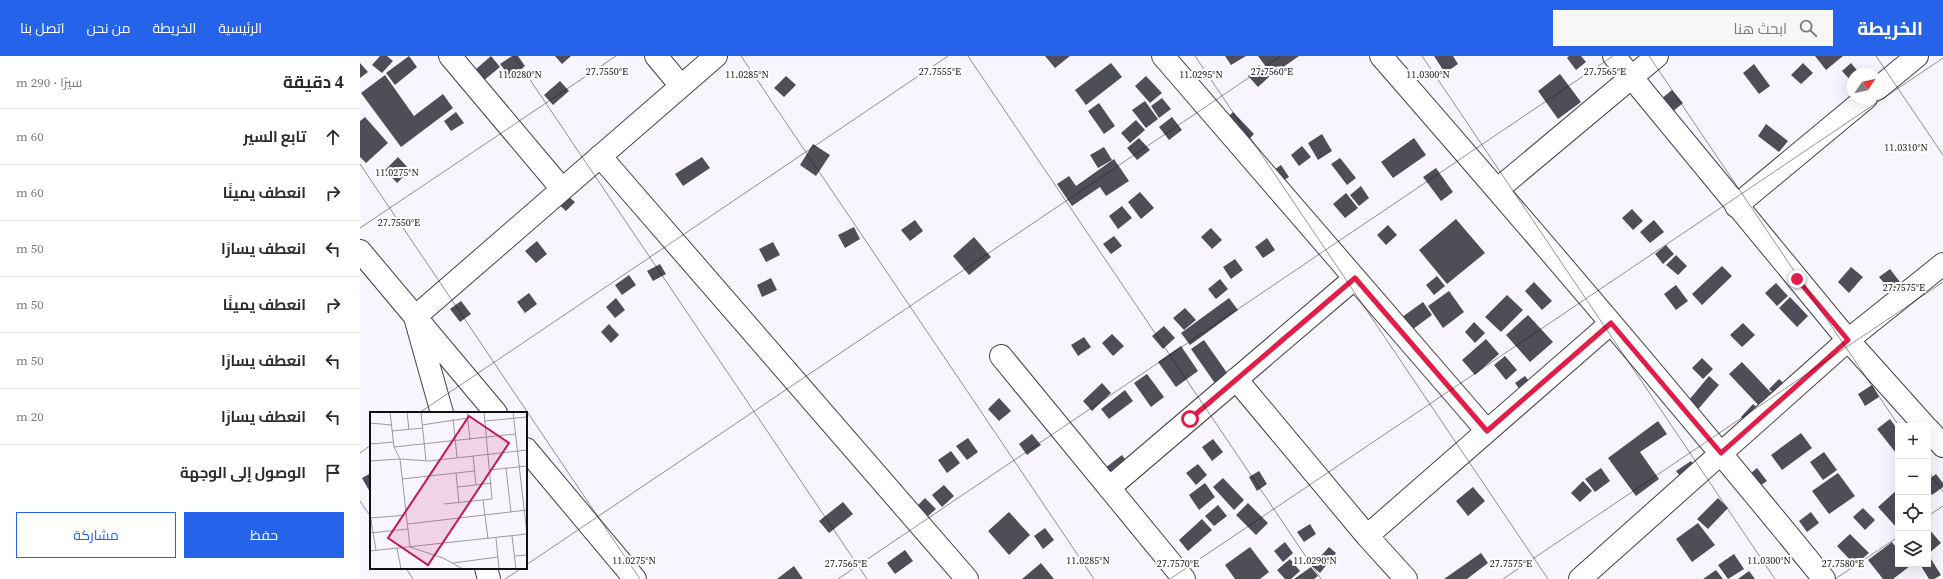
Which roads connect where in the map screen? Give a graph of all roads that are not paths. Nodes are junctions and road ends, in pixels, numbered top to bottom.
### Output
1 (450, 56) edge
2 (656, 56) edge
3 (716, 56) edge
4 (1163, 56) edge
5 (1381, 56) edge
6 (1614, 56) edge
7 (1657, 56) edge
8 (1917, 56) edge
9 (1632, 77) junction
10 (1883, 84) edge
11 (681, 86) junction
12 (1859, 104) edge
13 (600, 156) junction
14 (562, 189) junction
15 (1498, 190) junction
16 (1736, 206) junction
17 (360, 251) edge
18 (1943, 264) edge
19 (1355, 278) junction
20 (415, 317) junction
21 (1611, 323) junction
22 (1848, 340) junction
23 (1001, 356) dead end
24 (1236, 379) junction
25 (442, 412) edge
26 (495, 412) edge
27 (1922, 423) edge
28 (1487, 431) junction
29 (1931, 432) edge
30 (1943, 446) edge
31 (527, 450) edge
32 (1721, 453) junction
33 (1109, 488) junction
34 (1367, 536) junction
35 (486, 569) edge
36 (1593, 575) edge
37 (489, 579) edge
38 (635, 579) edge
39 (967, 579) edge
40 (1184, 579) edge
41 (1406, 579) edge
42 (1824, 579) edge

1 - 14 street
2 - 11 street
3 - 11 street
4 - 19 street
5 - 15 street
6 - 9 street
7 - 9 street
8 - 10 street
9 - 15 street
9 - 16 street
11 - 13 street
12 - 16 street
13 - 14 street
13 - 39 street
14 - 20 street
15 - 21 street
16 - 22 street
17 - 20 street
18 - 22 street
19 - 24 street
19 - 28 street
20 - 25 street
20 - 26 street
21 - 28 street
21 - 32 street
22 - 27 street
22 - 32 street
23 - 33 street
24 - 33 street
24 - 34 street
28 - 34 street
29 - 30 street
31 - 38 street
32 - 36 street
32 - 42 street
33 - 40 street
34 - 41 street
35 - 37 street

